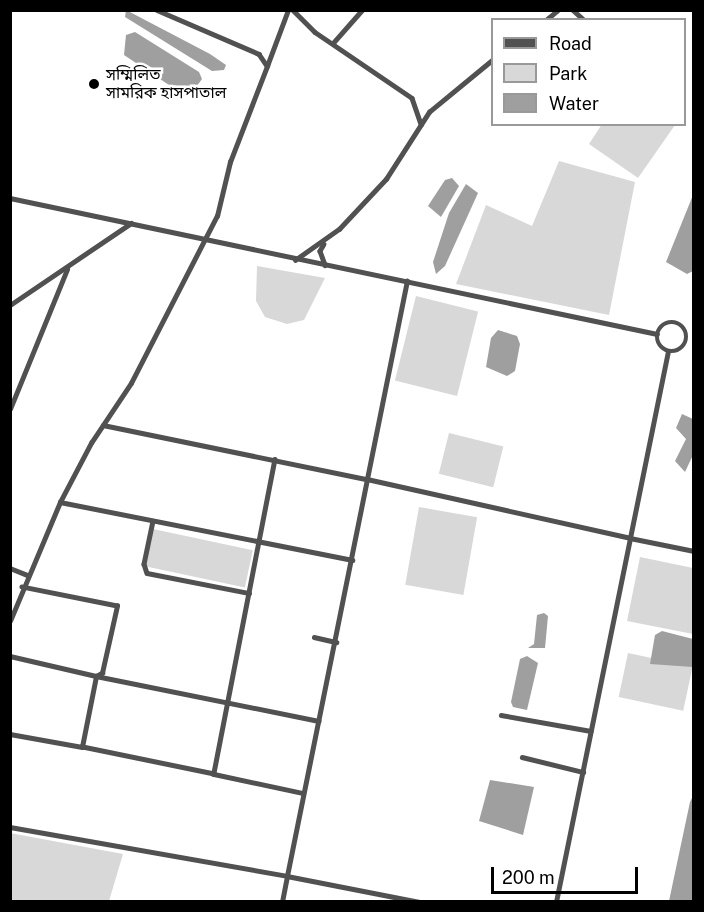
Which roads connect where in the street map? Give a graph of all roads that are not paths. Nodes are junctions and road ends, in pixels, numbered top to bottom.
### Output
1 (157, 10) edge
2 (288, 10) edge
3 (293, 10) edge
4 (362, 10) edge
5 (333, 43) junction
6 (491, 61) edge
7 (267, 66) junction
8 (421, 124) junction
9 (10, 193) edge
10 (13, 199) edge
11 (130, 223) junction
12 (205, 238) junction
13 (326, 241) junction
14 (295, 260) junction
15 (325, 265) junction
16 (67, 269) junction
17 (407, 281) junction
18 (10, 305) edge
19 (657, 334) junction
20 (668, 352) junction
21 (10, 409) edge
22 (103, 425) junction
23 (275, 459) junction
24 (368, 479) junction
25 (60, 502) junction
26 (153, 521) junction
27 (630, 538) junction
28 (259, 543) junction
29 (693, 551) edge
30 (352, 560) junction
31 (10, 568) edge
32 (27, 575) junction
33 (22, 587) junction
34 (249, 592) junction
35 (10, 621) edge
36 (314, 637) dead end
37 (336, 642) junction
38 (10, 656) edge
39 (96, 676) junction
40 (228, 702) junction
41 (501, 715) dead end
42 (319, 721) junction
43 (591, 730) junction
44 (10, 734) edge
45 (82, 747) junction
46 (522, 757) dead end
47 (583, 772) junction
48 (214, 774) junction
49 (303, 793) junction
50 (10, 827) edge
51 (287, 876) junction
52 (282, 902) edge
53 (420, 902) edge
54 (556, 902) edge

1 - 7 street
2 - 7 street
3 - 5 street
4 - 5 street
5 - 8 street
6 - 8 street
7 - 12 street
8 - 13 street
9 - 10 street
10 - 11 street
11 - 12 street
11 - 16 street
12 - 14 street
12 - 22 street
13 - 14 street
13 - 15 street
14 - 15 street
15 - 17 street
16 - 18 street
16 - 21 street
17 - 19 street
17 - 24 street
19 - 20 street
19 - 20 street
20 - 27 street
22 - 23 street
22 - 25 street
23 - 24 street
23 - 28 street
24 - 27 street
24 - 30 street
25 - 26 street
25 - 32 street
26 - 28 street
26 - 34 street
27 - 29 street
27 - 43 street
28 - 30 street
28 - 34 street
30 - 37 street
31 - 32 street
32 - 33 street
33 - 35 street
33 - 39 street
34 - 40 street
36 - 37 street
37 - 42 street
38 - 39 street
39 - 40 street
39 - 45 street
40 - 42 street
40 - 48 street
41 - 43 street
42 - 49 street
43 - 47 street
44 - 45 street
45 - 48 street
46 - 47 street
47 - 54 street
48 - 49 street
49 - 51 street
50 - 51 street
51 - 52 street
51 - 53 street

